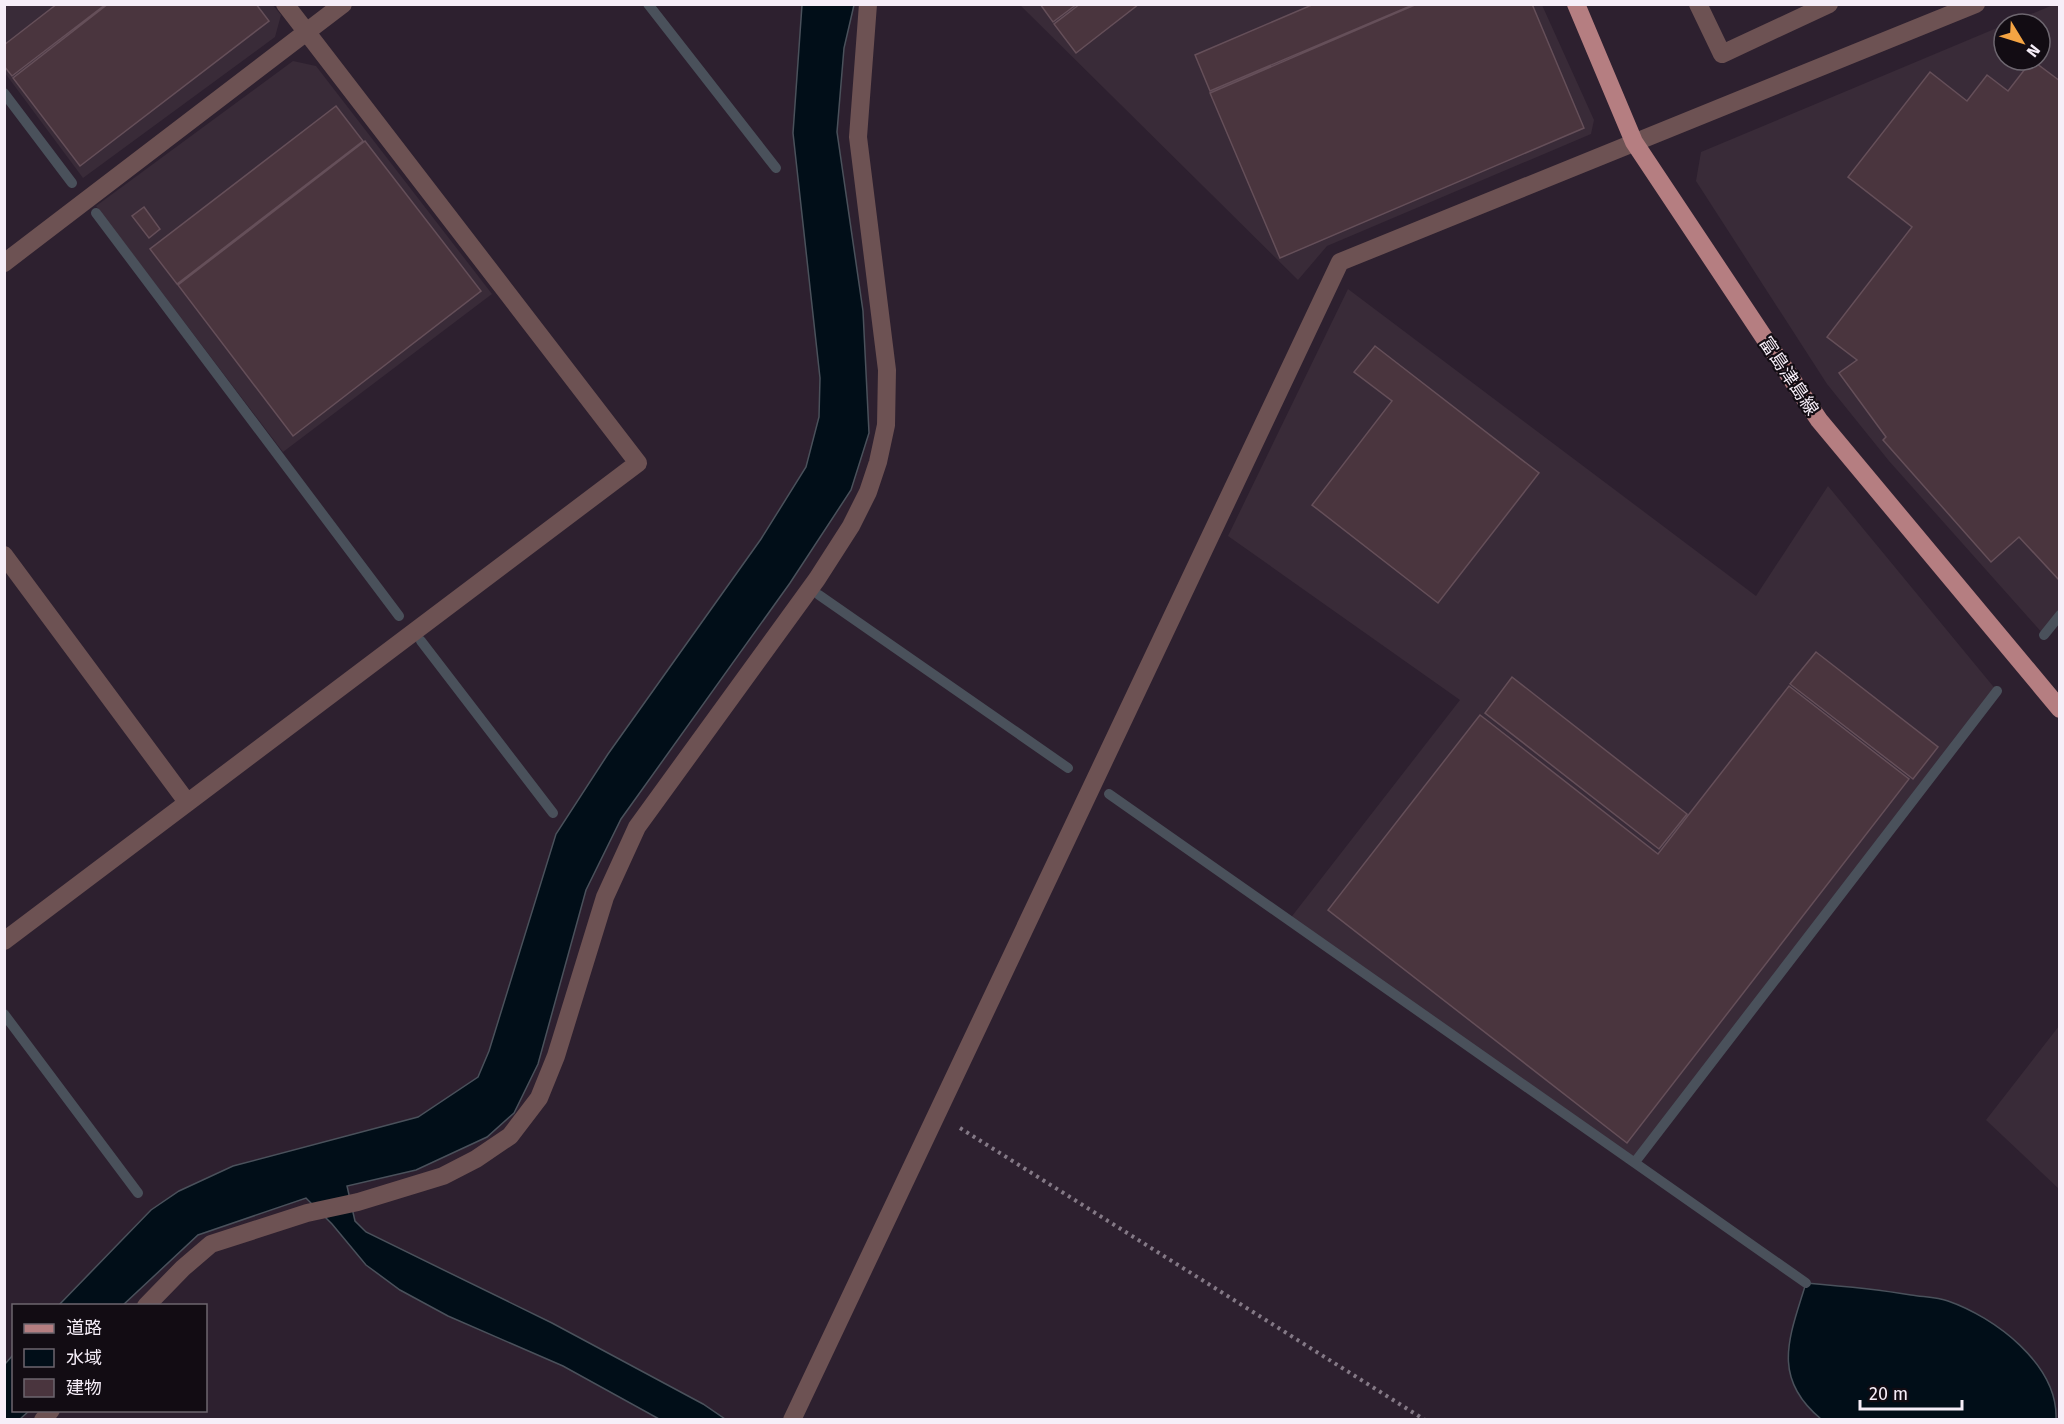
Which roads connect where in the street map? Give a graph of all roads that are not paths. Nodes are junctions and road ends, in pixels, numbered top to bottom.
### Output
1 (285, 4) edge
2 (343, 4) edge
3 (868, 4) edge
4 (1576, 4) edge
5 (1698, 4) edge
6 (1829, 4) edge
7 (1976, 4) edge
8 (306, 33) junction
9 (1634, 142) junction
10 (4, 262) edge
11 (4, 555) edge
12 (2060, 709) edge
13 (187, 802) junction
14 (4, 941) edge
15 (147, 1304) edge
16 (792, 1419) edge

1 - 8 street
2 - 8 street
3 - 15 street
4 - 9 main road, 富島津島線
5 - 6 street
7 - 9 street
8 - 10 street
8 - 13 street
9 - 12 main road, 富島津島線
9 - 16 street
11 - 13 street
13 - 14 street

